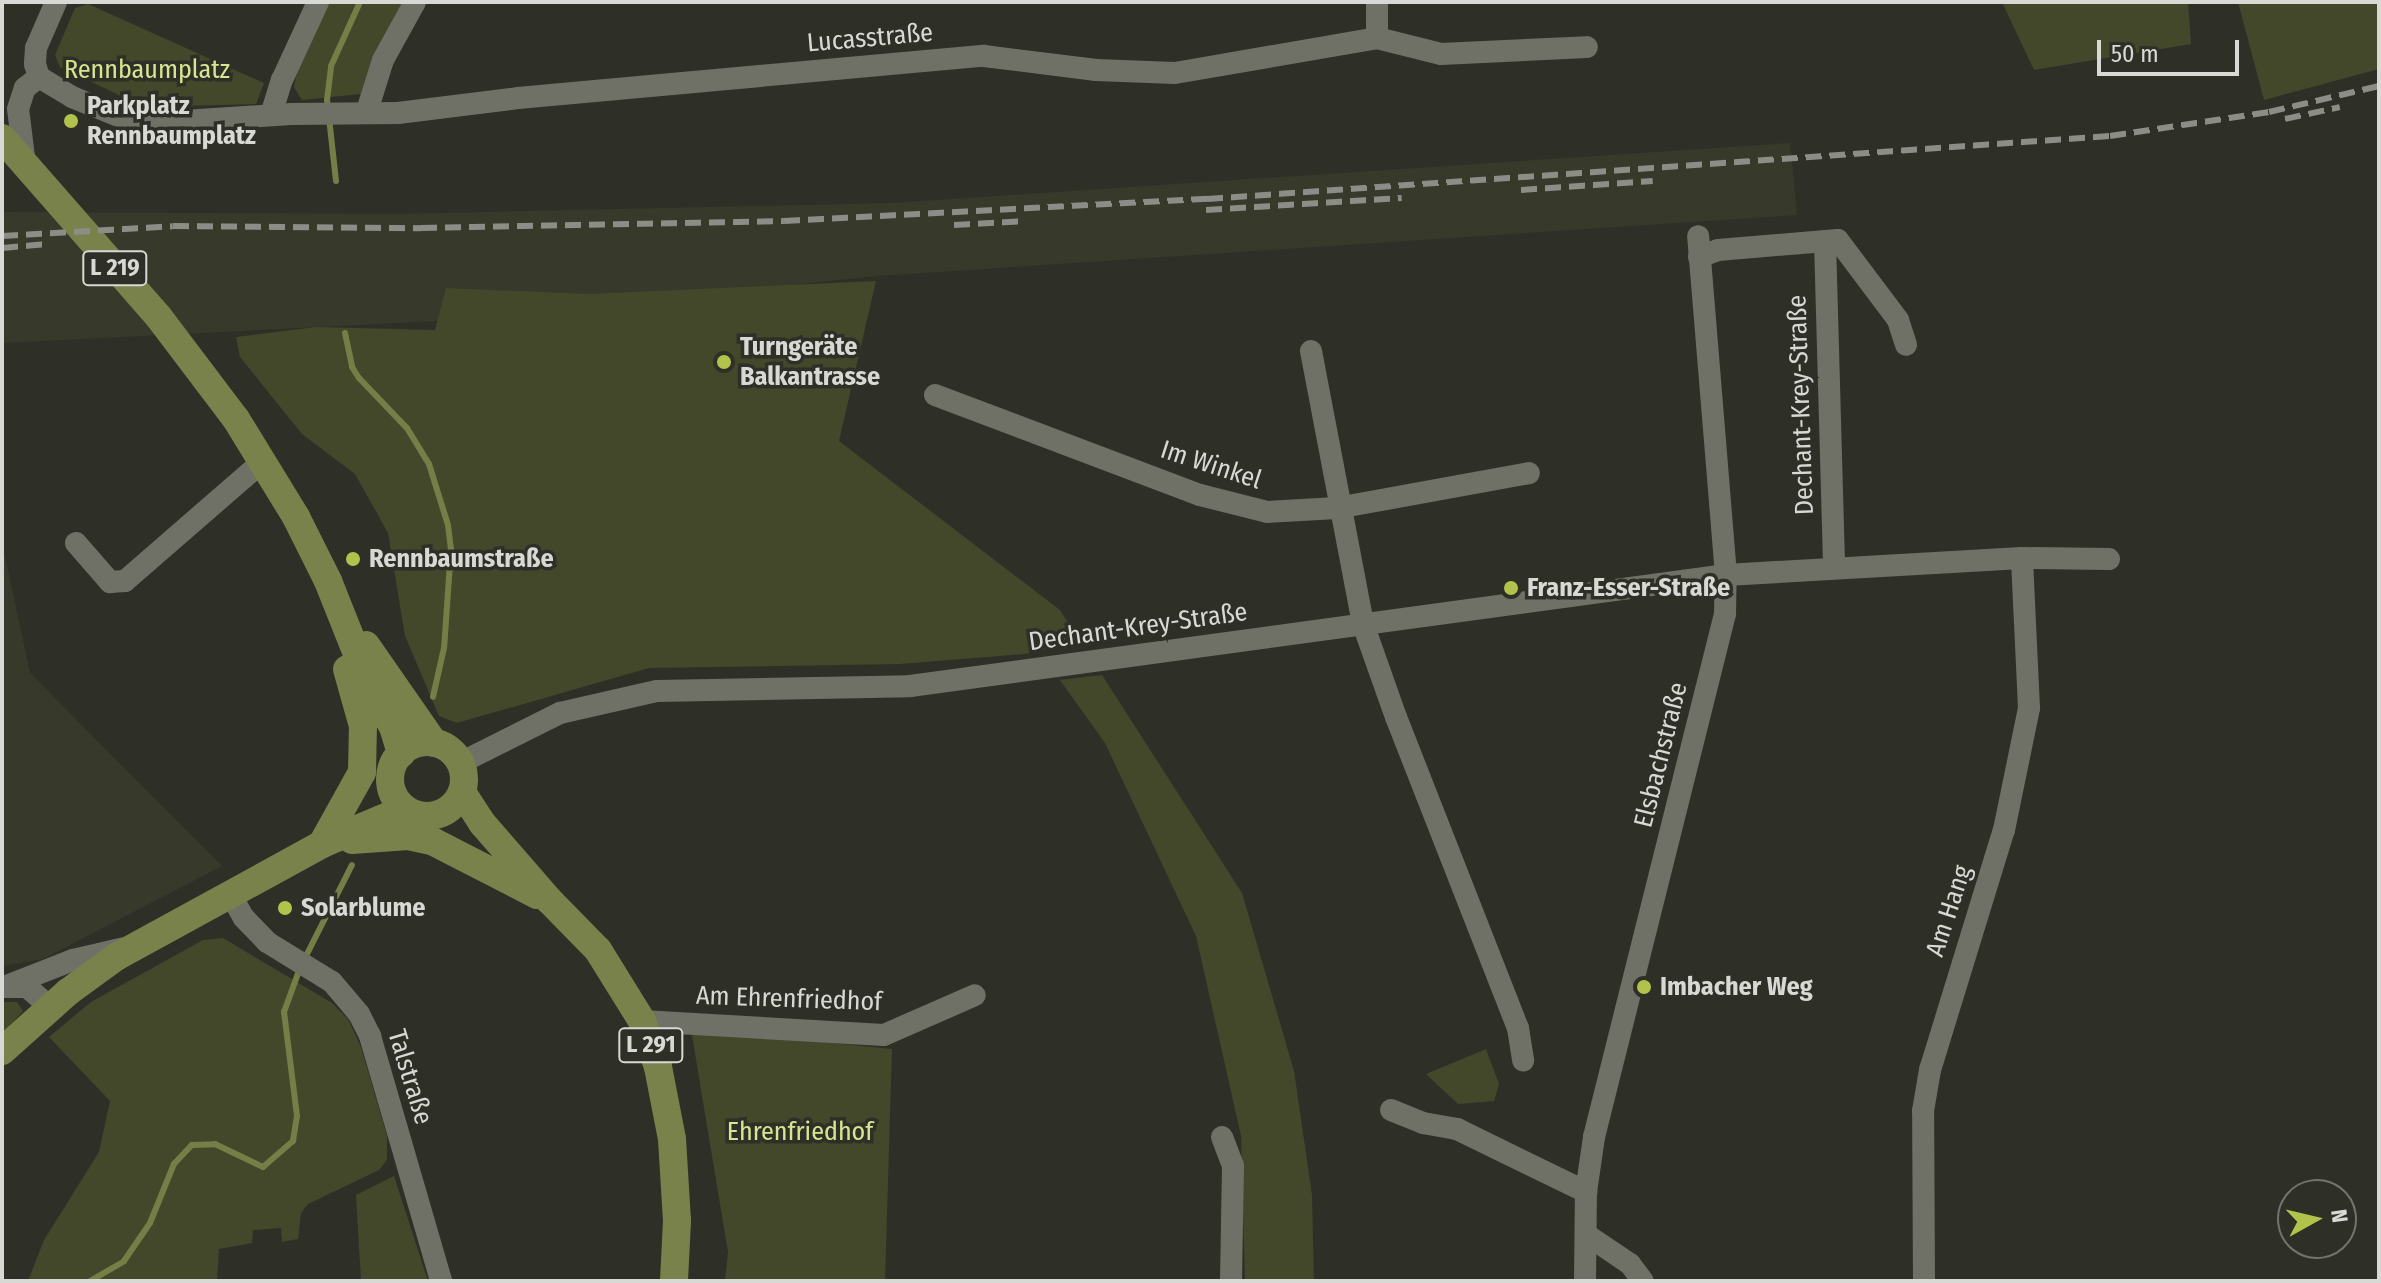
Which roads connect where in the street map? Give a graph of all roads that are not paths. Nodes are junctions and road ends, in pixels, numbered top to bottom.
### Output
1 (56, 2) edge
2 (318, 2) edge
3 (415, 2) edge
4 (1377, 2) edge
5 (1377, 38) junction
6 (1587, 47) dead end
7 (39, 77) junction
8 (360, 112) junction
9 (281, 114) junction
10 (2, 138) edge
11 (25, 165) junction
12 (1825, 241) junction
13 (1906, 345) dead end
14 (1311, 351) dead end
15 (935, 395) dead end
16 (263, 461) junction
17 (1529, 473) dead end
18 (1340, 507) junction
19 (76, 543) dead end
20 (2022, 558) junction
21 (2109, 559) dead end
22 (1834, 567) junction
23 (1726, 575) junction
24 (343, 614) junction
25 (1363, 624) junction
26 (434, 743) junction
27 (401, 754) junction
28 (460, 763) junction
29 (391, 783) junction
30 (462, 792) junction
31 (405, 809) junction
32 (438, 815) junction
33 (322, 844) junction
34 (231, 895) junction
35 (549, 900) junction
36 (140, 944) junction
37 (3, 987) edge
38 (975, 995) dead end
39 (50, 1007) junction
40 (642, 1021) junction
41 (2, 1051) edge
42 (1523, 1061) dead end
43 (1391, 1110) dead end
44 (1222, 1137) dead end
45 (1586, 1192) junction
46 (1587, 1235) junction
47 (441, 1281) edge
48 (674, 1281) edge
49 (1231, 1281) edge
50 (1585, 1281) edge
51 (1643, 1281) edge
52 (1924, 1281) edge

1 - 7 street
2 - 9 street
3 - 8 street
4 - 5 street
5 - 6 street, Lucasstraße
5 - 8 street, Lucasstraße
7 - 9 street
7 - 11 street
8 - 9 street
10 - 11 main road, L 219
11 - 16 main road, L 219
12 - 13 street
12 - 22 street, Dechant-Krey-Straße
12 - 23 street, Elsbachstraße
14 - 18 street
15 - 18 street, Im Winkel
16 - 19 street
16 - 24 main road, L 219
17 - 18 street, Im Winkel
18 - 25 street
20 - 21 street, Dechant-Krey-Straße
20 - 22 street, Dechant-Krey-Straße
20 - 52 street, Am Hang
22 - 23 street, Dechant-Krey-Straße
23 - 25 street, Dechant-Krey-Straße
23 - 45 street, Elsbachstraße
24 - 26 main road, L 219
24 - 27 main road, L 219
24 - 33 main road, L 219
25 - 28 street, Dechant-Krey-Straße
25 - 42 street
26 - 27 main road
26 - 28 main road
27 - 29 main road
28 - 30 main road
29 - 31 main road
29 - 33 main road, L 219
30 - 32 main road
30 - 35 main road, L 291
31 - 32 main road
31 - 33 main road, L 219
32 - 35 main road, L 291
33 - 34 main road, L 219
33 - 35 main road
34 - 36 main road, L 219
34 - 47 street, Talstraße
35 - 40 main road, L 291
36 - 37 street
36 - 39 main road, L 219
37 - 39 street
38 - 40 street, Am Ehrenfriedhof
39 - 41 main road, L 219
40 - 48 main road, L 291
43 - 45 street
44 - 49 street
45 - 46 street, Elsbachstraße
46 - 50 street, Elsbachstraße
46 - 51 street

